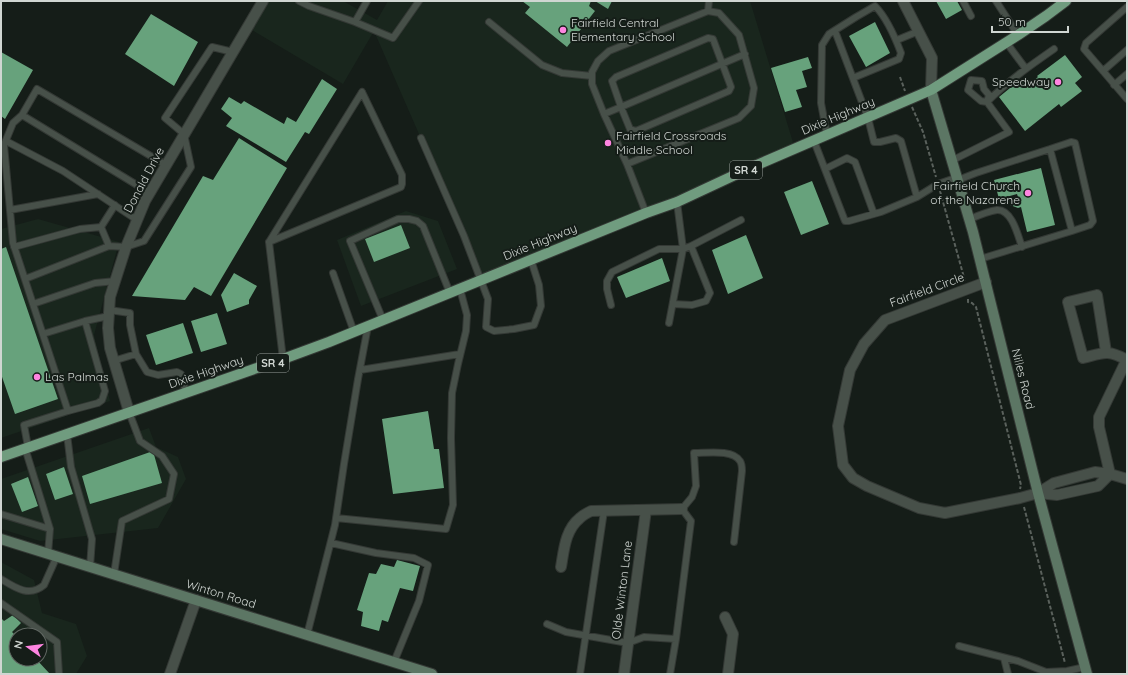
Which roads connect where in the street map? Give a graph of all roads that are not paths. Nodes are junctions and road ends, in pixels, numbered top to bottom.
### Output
1 (263, 1) edge
2 (299, 1) edge
3 (367, 1) edge
4 (419, 1) edge
5 (708, 1) edge
6 (903, 1) edge
7 (962, 1) edge
8 (996, 1) edge
9 (1066, 1) edge
10 (875, 3) edge
11 (1127, 7) edge
12 (708, 11) junction
13 (971, 16) dead end
14 (355, 22) junction
15 (489, 22) dead end
16 (836, 30) junction
17 (919, 31) junction
18 (1018, 35) junction
19 (897, 40) junction
20 (1006, 42) junction
21 (1054, 49) dead end
22 (1127, 50) edge
23 (233, 52) junction
24 (745, 54) junction
25 (722, 64) junction
26 (964, 69) junction
27 (1026, 69) junction
28 (1103, 71) junction
29 (1127, 74) edge
30 (592, 76) junction
31 (853, 78) junction
32 (971, 80) junction
33 (1114, 84) junction
34 (931, 90) junction
35 (1127, 99) edge
36 (987, 102) junction
37 (622, 107) junction
38 (604, 114) junction
39 (22, 115) junction
40 (868, 118) junction
41 (184, 134) junction
42 (827, 135) junction
43 (421, 138) dead end
44 (6, 140) junction
45 (814, 141) junction
46 (1050, 149) junction
47 (953, 160) junction
48 (627, 164) junction
49 (166, 166) junction
50 (825, 169) junction
51 (958, 179) junction
52 (150, 193) junction
53 (98, 194) junction
54 (917, 197) junction
55 (677, 202) junction
56 (115, 205) junction
57 (10, 210) junction
58 (646, 213) junction
59 (874, 214) junction
60 (970, 219) junction
61 (137, 220) junction
62 (741, 220) dead end
63 (101, 227) junction
64 (1072, 231) junction
65 (269, 242) junction
66 (109, 246) junction
67 (691, 246) junction
68 (14, 247) junction
69 (126, 247) junction
70 (683, 248) junction
71 (1022, 248) junction
72 (531, 260) junction
73 (980, 260) junction
74 (333, 273) dead end
75 (25, 279) junction
76 (481, 280) junction
77 (116, 281) junction
78 (986, 282) junction
79 (460, 288) junction
80 (450, 293) junction
81 (33, 304) junction
82 (673, 304) junction
83 (611, 305) dead end
84 (109, 313) junction
85 (383, 320) junction
86 (86, 321) junction
87 (669, 323) dead end
88 (368, 326) junction
89 (354, 332) junction
90 (43, 334) junction
91 (1106, 352) junction
92 (136, 354) junction
93 (460, 354) junction
94 (283, 359) junction
95 (1127, 359) edge
96 (113, 361) junction
97 (360, 370) junction
98 (1125, 371) edge
99 (186, 393) junction
100 (68, 411) junction
101 (129, 412) junction
102 (67, 434) junction
103 (26, 448) junction
104 (1, 456) edge
105 (1110, 474) junction
106 (1127, 479) edge
107 (1038, 493) junction
108 (682, 509) junction
109 (646, 510) junction
110 (604, 511) junction
111 (1, 514) edge
112 (336, 518) junction
113 (50, 529) junction
114 (1, 539) edge
115 (734, 542) dead end
116 (331, 544) junction
117 (53, 555) junction
118 (90, 567) junction
119 (561, 567) dead end
120 (114, 574) junction
121 (1, 579) edge
122 (196, 600) junction
123 (1, 603) edge
124 (725, 617) dead end
125 (547, 624) dead end
126 (307, 635) junction
127 (586, 636) junction
128 (676, 639) junction
129 (628, 642) junction
130 (959, 646) dead end
131 (1004, 658) junction
132 (394, 662) junction
133 (1086, 670) edge
134 (59, 674) edge
135 (170, 674) edge
136 (432, 674) edge
137 (580, 674) edge
138 (624, 674) edge
139 (670, 674) edge
140 (728, 674) edge
141 (1008, 674) edge

1 - 23 street, Donald Drive
2 - 14 lane
3 - 14 lane
4 - 14 lane
5 - 12 lane
6 - 17 street
7 - 13 lane
8 - 18 lane
9 - 18 main road, Dixie Highway / SR 4
10 - 16 lane
10 - 19 lane
11 - 28 lane
12 - 24 lane
12 - 30 lane
15 - 30 lane
16 - 31 lane
16 - 42 lane
17 - 19 lane
17 - 34 street
18 - 20 main road, Dixie Highway / SR 4
19 - 31 lane
20 - 26 main road, Dixie Highway / SR 4
20 - 27 lane
21 - 27 lane
22 - 28 lane
23 - 41 street, Donald Drive
23 - 41 lane
24 - 25 lane
24 - 48 lane
25 - 37 lane
25 - 37 lane
25 - 37 lane
26 - 32 lane
26 - 34 main road, Dixie Highway / SR 4
27 - 36 lane
28 - 33 lane
29 - 33 lane
30 - 38 lane
31 - 40 lane
32 - 36 lane
32 - 36 lane
33 - 35 lane
34 - 40 main road, Dixie Highway / SR 4
34 - 47 street, Nilles Road
36 - 47 lane
37 - 38 lane
38 - 48 lane
39 - 44 lane
39 - 49 lane
39 - 52 lane
40 - 42 main road, Dixie Highway / SR 4
40 - 54 lane
41 - 49 street, Donald Drive
41 - 69 lane
42 - 45 main road, Dixie Highway / SR 4
43 - 76 lane
44 - 53 lane
44 - 57 lane
45 - 50 lane
45 - 55 main road, Dixie Highway / SR 4
46 - 51 lane
46 - 64 lane
46 - 64 lane
47 - 51 street, Nilles Road
48 - 58 lane
49 - 52 street, Donald Drive
50 - 59 lane
50 - 59 lane
51 - 54 lane
51 - 60 street, Nilles Road
52 - 61 street, Donald Drive
53 - 56 lane
53 - 57 lane
54 - 59 lane
55 - 58 main road, Dixie Highway / SR 4
55 - 70 lane
56 - 61 lane
56 - 63 lane
57 - 68 lane
58 - 72 main road, Dixie Highway / SR 4
60 - 71 lane
60 - 73 street, Nilles Road
61 - 69 street, Donald Drive
62 - 67 lane
63 - 66 lane
63 - 68 lane
64 - 71 lane
65 - 65 lane
65 - 94 lane
66 - 69 lane
66 - 75 lane
67 - 70 lane
67 - 82 lane
68 - 75 lane
69 - 77 street, Donald Drive
70 - 82 lane
70 - 83 lane
71 - 73 lane
72 - 76 main road, Dixie Highway / SR 4
72 - 76 lane
73 - 78 street, Nilles Road
74 - 89 lane
75 - 81 lane
76 - 79 main road, Dixie Highway / SR 4
77 - 81 lane
77 - 84 street, Donald Drive
78 - 107 street, Nilles Road
78 - 107 street, Fairfield Circle
79 - 80 main road, Dixie Highway / SR 4
79 - 93 lane
80 - 85 main road, Dixie Highway / SR 4
80 - 85 lane
81 - 90 lane
82 - 87 lane
84 - 86 lane
84 - 92 lane
84 - 96 street, Donald Drive
85 - 88 main road, Dixie Highway / SR 4
86 - 90 lane
86 - 100 lane
88 - 89 main road, Dixie Highway / SR 4
88 - 97 lane
89 - 94 main road, Dixie Highway / SR 4
90 - 100 lane
91 - 91 street
91 - 95 street
92 - 96 lane
92 - 99 lane
93 - 97 lane
93 - 112 lane
94 - 99 main road, Dixie Highway / SR 4
95 - 98 street
96 - 101 street, Donald Drive
97 - 112 lane
98 - 105 street
99 - 101 main road, Dixie Highway / SR 4
100 - 103 lane
101 - 102 main road, Dixie Highway / SR 4
101 - 120 lane
102 - 103 main road, Dixie Highway / SR 4
102 - 118 lane
103 - 104 main road, Dixie Highway / SR 4
103 - 113 lane
105 - 106 street
105 - 107 street, Fairfield Circle
107 - 133 street, Nilles Road
108 - 109 street
108 - 115 lane
108 - 128 lane
109 - 110 street
109 - 129 street, Olde Winton Lane
110 - 119 street
110 - 127 lane
111 - 113 lane
112 - 116 lane
113 - 117 lane
114 - 117 street, Winton Road
116 - 126 lane
116 - 132 lane
117 - 118 street, Winton Road
117 - 121 lane
118 - 120 street, Winton Road
120 - 122 street, Winton Road
122 - 126 street, Winton Road
122 - 135 street
123 - 134 lane
124 - 140 street
125 - 127 lane
126 - 132 street, Winton Road
127 - 129 lane
127 - 137 lane
128 - 129 lane
128 - 139 lane
129 - 138 street, Olde Winton Lane
130 - 131 lane
131 - 133 lane
131 - 141 lane
132 - 136 street, Winton Road

